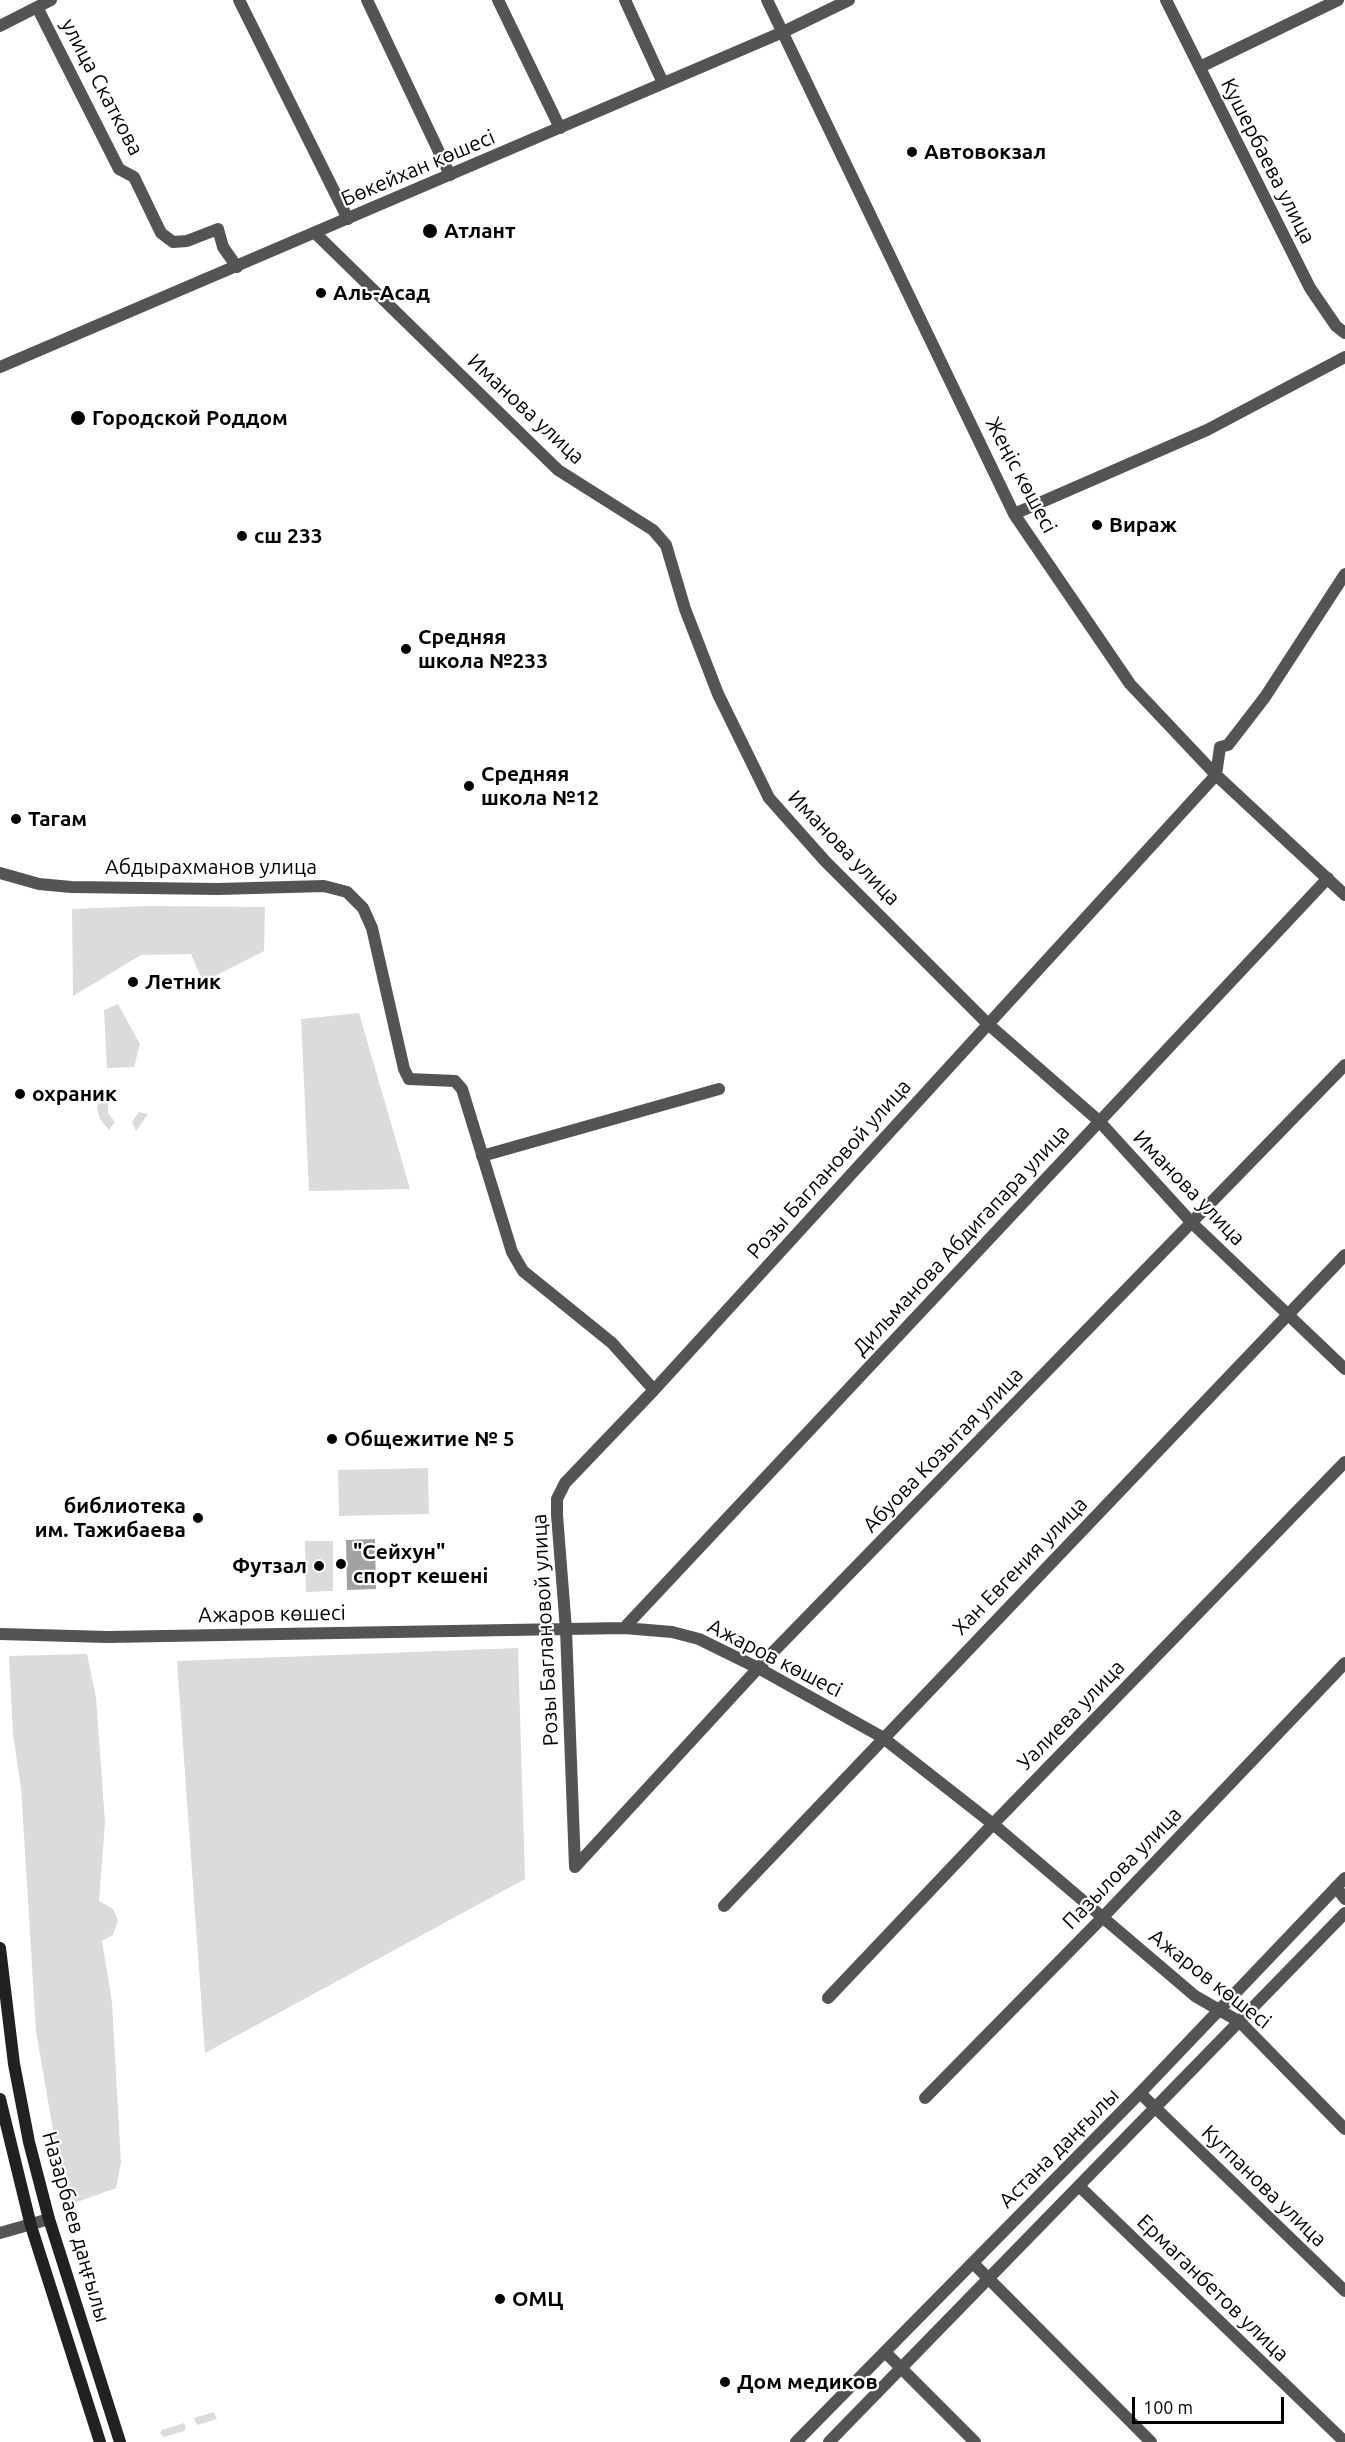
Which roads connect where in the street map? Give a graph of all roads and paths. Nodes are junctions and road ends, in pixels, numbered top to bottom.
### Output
1 (51, 0) edge
2 (239, 0) edge
3 (367, 0) edge
4 (498, 0) edge
5 (625, 0) edge
6 (767, 0) edge
7 (849, 0) edge
8 (1166, 0) edge
9 (1338, 0) edge
10 (37, 7) junction
11 (0, 26) edge
12 (783, 32) junction
13 (1200, 67) junction
14 (663, 83) junction
15 (560, 128) junction
16 (450, 175) junction
17 (348, 219) junction
18 (315, 233) junction
19 (237, 267) junction
20 (1345, 333) edge
21 (1345, 357) edge
22 (0, 367) edge
23 (1014, 514) junction
24 (1345, 574) edge
25 (1216, 775) junction
26 (0, 873) edge
27 (1328, 878) junction
28 (1345, 895) edge
29 (988, 1024) junction
30 (1345, 1065) edge
31 (719, 1089) dead end
32 (1099, 1121) junction
33 (482, 1156) junction
34 (1192, 1223) junction
35 (1345, 1255) edge
36 (1288, 1315) junction
37 (1345, 1370) edge
38 (654, 1390) junction
39 (1345, 1462) edge
40 (624, 1628) junction
41 (566, 1630) junction
42 (0, 1634) edge
43 (1345, 1663) edge
44 (760, 1669) junction
45 (882, 1737) junction
46 (993, 1824) junction
47 (575, 1867) joint
48 (1341, 1883) edge
49 (1345, 1899) edge
50 (724, 1906) dead end
51 (1345, 1913) edge
52 (1103, 1917) junction
53 (0, 1948) edge
54 (828, 1998) dead end
55 (1218, 2009) junction
56 (1240, 2022) junction
57 (1140, 2093) junction
58 (925, 2098) dead end
59 (0, 2099) edge
60 (1156, 2108) junction
61 (1345, 2129) edge
62 (1080, 2187) junction
63 (49, 2219) junction
64 (32, 2226) junction
65 (0, 2233) edge
66 (973, 2263) junction
67 (990, 2279) junction
68 (1345, 2291) edge
69 (885, 2352) junction
70 (901, 2370) junction
71 (799, 2441) edge
72 (100, 2442) edge
73 (120, 2442) edge
74 (829, 2442) edge
75 (975, 2442) edge
76 (1151, 2442) edge
77 (1345, 2442) edge

1 - 10 street
2 - 17 street
3 - 16 street
4 - 15 street
5 - 14 street
6 - 12 street, Жеңіс көшесі
7 - 12 street, Бөкейхан көшесі
8 - 13 street, Кушербаева улица
9 - 13 street
10 - 11 street
10 - 19 street, улица Скаткова
12 - 14 street, Бөкейхан көшесі
12 - 23 street, Жеңіс көшесі
13 - 20 street, Кушербаева улица
14 - 15 street, Бөкейхан көшесі
15 - 16 street, Бөкейхан көшесі
16 - 17 street, Бөкейхан көшесі
17 - 18 street, Бөкейхан көшесі
18 - 19 street, Бөкейхан көшесі
18 - 29 street, Иманова улица
19 - 22 street, Бөкейхан көшесі
21 - 23 street
23 - 25 street, Жеңіс көшесі
24 - 25 street
25 - 27 street, Жеңіс көшесі
25 - 29 street, Розы Баглановой улица
26 - 33 street, Абдырахманов улица
27 - 28 street, Жеңіс көшесі
27 - 32 street, Дильманова Абдигапара улица
29 - 32 street, Иманова улица
29 - 38 street, Розы Баглановой улица
30 - 34 street, Абуова Козытая улица
31 - 33 street
32 - 34 street, Иманова улица
32 - 40 street, Дильманова Абдигапара улица
33 - 38 street, Абдырахманов улица
34 - 36 street, Иманова улица
34 - 44 street, Абуова Козытая улица
35 - 36 street, Хан Евгения улица
36 - 37 street, Иманова улица
36 - 45 street, Хан Евгения улица
38 - 41 street, Розы Баглановой улица
39 - 46 street, Уалиева улица
40 - 41 street, Ажаров көшесі
40 - 44 street, Ажаров көшесі
41 - 42 street, Ажаров көшесі
41 - 47 street, Розы Баглановой улица
43 - 52 street, Пазылова улица
44 - 45 street, Ажаров көшесі
44 - 47 street, Абуова Козытая улица
45 - 46 street, Ажаров көшесі
45 - 50 street, Хан Евгения улица
46 - 52 street, Ажаров көшесі
46 - 54 street, Уалиева улица
48 - 49 street
48 - 55 street, Астана даңғылы
51 - 56 street, Астана даңғылы
52 - 55 street, Ажаров көшесі
52 - 58 street, Пазылова улица
53 - 63 main road, Назарбаев даңғылы
55 - 56 street, Ажаров көшесі
55 - 57 street, Астана даңғылы
56 - 60 street, Астана даңғылы
56 - 61 street, Ажаров көшесі
57 - 60 street, Кутпанова улица
57 - 66 street, Астана даңғылы
59 - 64 main road, Назарбаев даңғылы
60 - 62 street, Астана даңғылы
60 - 68 street, Кутпанова улица
62 - 67 street, Астана даңғылы
62 - 77 street, Ермаганбетов улица
63 - 64 street
63 - 73 main road, Назарбаев даңғылы
64 - 65 street
64 - 72 main road, Назарбаев даңғылы
66 - 67 street
66 - 69 street, Астана даңғылы
67 - 70 street, Астана даңғылы
67 - 76 street
69 - 70 street
69 - 71 street, Астана даңғылы
70 - 74 street, Астана даңғылы
70 - 75 street

